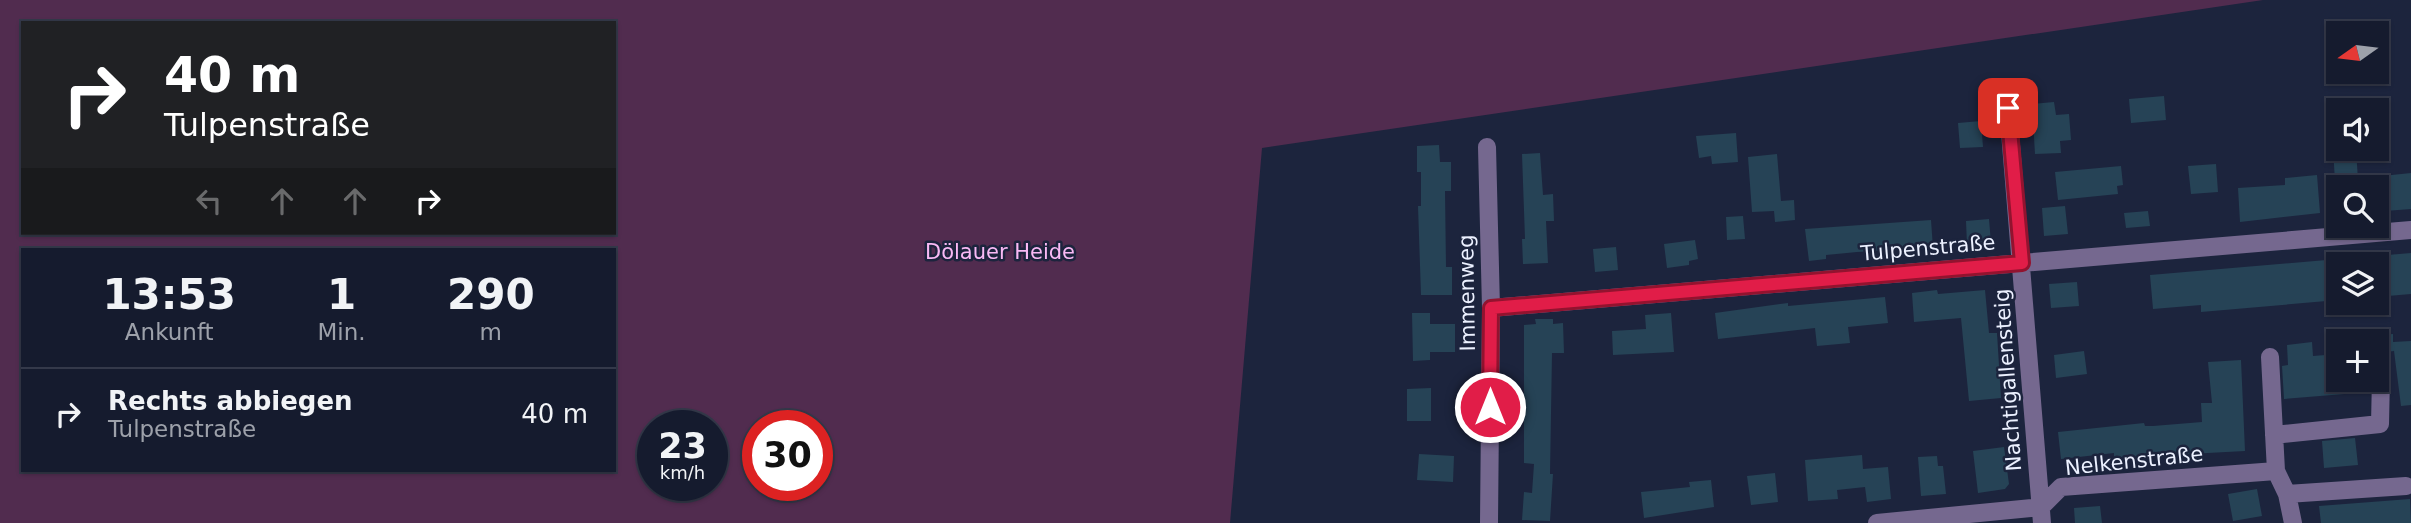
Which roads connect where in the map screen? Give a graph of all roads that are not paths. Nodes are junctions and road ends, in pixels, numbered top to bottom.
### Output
1 (2008, 108) dead end
2 (1487, 147) dead end
3 (2411, 230) edge
4 (2022, 263) junction
5 (1491, 308) junction
6 (2270, 357) dead end
7 (2381, 392) edge
8 (2274, 435) junction
9 (2276, 471) junction
10 (2406, 486) dead end
11 (2287, 494) junction
12 (2041, 515) edge
13 (1489, 523) edge
14 (1878, 523) edge
15 (2293, 523) edge

1 - 4 street, Nachtigallensteig
2 - 5 street, Immenweg
3 - 4 street, Tulpenstraße
4 - 5 street, Tulpenstraße
4 - 12 street, Nachtigallensteig
5 - 13 street, Immenweg
6 - 8 street
7 - 8 street
8 - 9 street
9 - 11 street
9 - 12 street, Nelkenstraße
10 - 11 street
11 - 15 street
12 - 14 street

